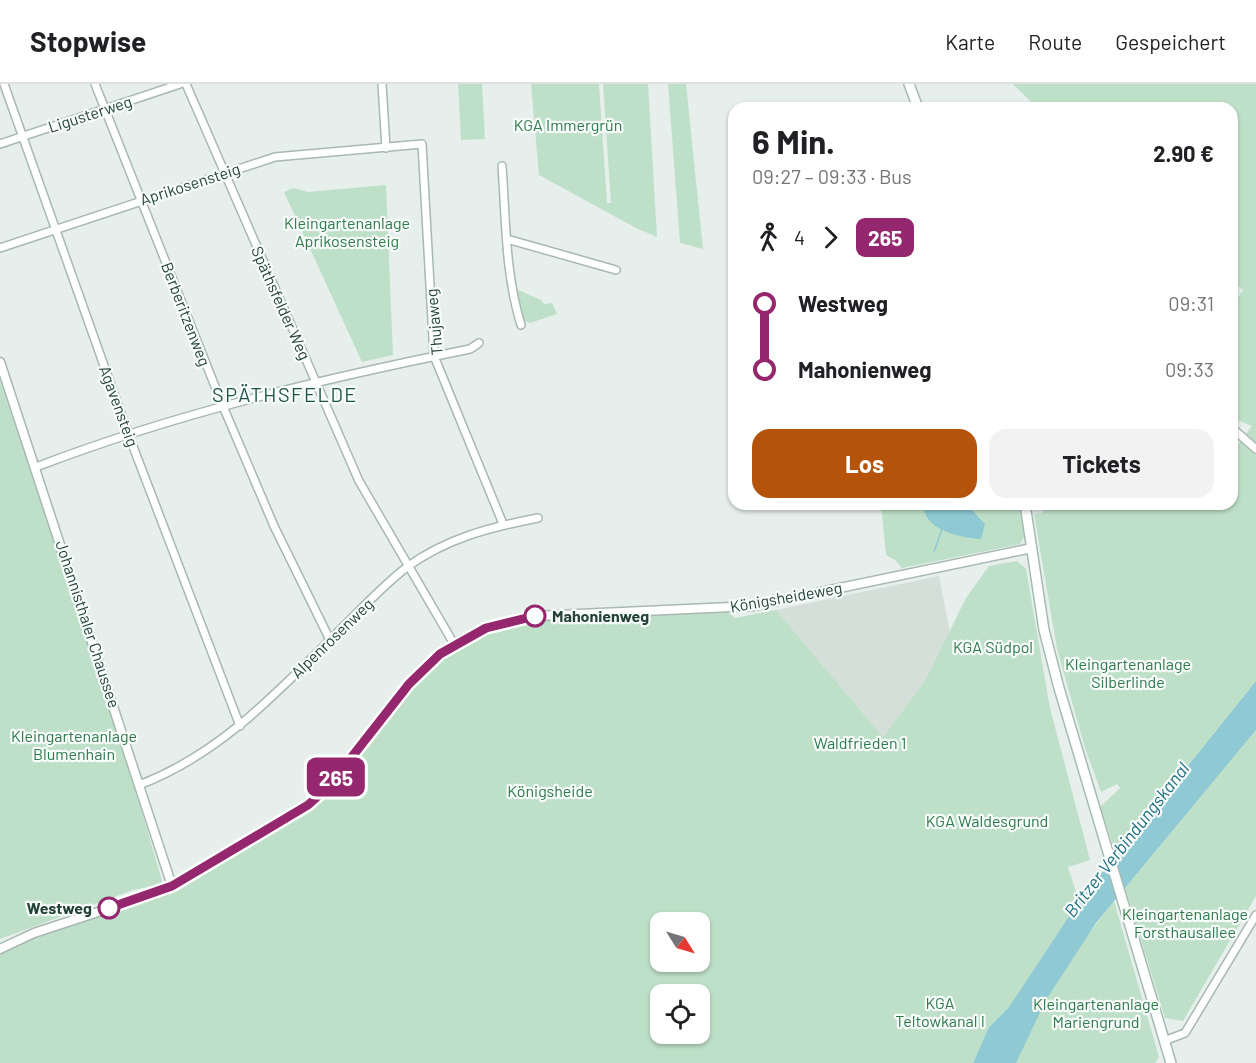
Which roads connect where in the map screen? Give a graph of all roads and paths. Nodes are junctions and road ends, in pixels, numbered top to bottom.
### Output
1 (4, 84) edge
2 (95, 84) edge
3 (180, 84) edge
4 (186, 84) edge
5 (382, 84) edge
6 (909, 84) edge
7 (916, 102) edge
8 (105, 109) junction
9 (23, 136) junction
10 (0, 144) edge
11 (422, 144) joint
12 (386, 147) junction
13 (502, 165) dead end
14 (224, 173) junction
15 (141, 199) junction
16 (56, 229) junction
17 (507, 239) junction
18 (0, 248) edge
19 (616, 270) dead end
20 (521, 325) dead end
21 (479, 343) dead end
22 (434, 356) junction
23 (0, 362) edge
24 (315, 381) junction
25 (222, 404) junction
26 (1238, 433) edge
27 (129, 436) junction
28 (1256, 449) edge
29 (36, 467) junction
30 (1026, 510) edge
31 (538, 518) dead end
32 (503, 524) junction
33 (1032, 548) junction
34 (408, 567) junction
35 (330, 640) junction
36 (454, 644) junction
37 (240, 726) junction
38 (139, 785) junction
39 (172, 886) junction
40 (1256, 915) edge
41 (0, 949) edge
42 (1164, 1041) junction
43 (1170, 1063) edge

1 - 9 street, Agavensteig
2 - 8 street, Berberitzenweg
3 - 8 street, Ligusterweg
4 - 14 street, Späthsfelder Weg
5 - 12 street
6 - 7 main road
8 - 9 street, Ligusterweg
8 - 15 street, Berberitzenweg
9 - 10 street, Ligusterweg
9 - 16 street, Agavensteig
11 - 12 street, Aprikosensteig
11 - 22 street, Thujaweg
12 - 14 street, Aprikosensteig
13 - 17 street
14 - 15 street, Aprikosensteig
14 - 24 street, Späthsfelder Weg
15 - 16 street, Aprikosensteig
15 - 25 street, Berberitzenweg
16 - 18 street, Aprikosensteig
16 - 27 street, Agavensteig
17 - 19 street
17 - 20 street
21 - 22 street
22 - 24 street
22 - 32 street, Thujaweg
23 - 29 street, Johannisthaler Chaussee
24 - 25 street
24 - 34 street, Späthsfelder Weg
25 - 27 street
25 - 35 street, Berberitzenweg
26 - 28 street
27 - 29 street
27 - 37 street, Agavensteig
29 - 38 street, Johannisthaler Chaussee
30 - 33 main road
31 - 32 street, Alpenrosenweg
32 - 34 street, Alpenrosenweg
33 - 36 street, Königsheideweg
33 - 42 main road
34 - 35 street, Alpenrosenweg
34 - 36 street, Späthsfelder Weg
35 - 37 street, Alpenrosenweg
36 - 39 street, Königsheideweg
37 - 38 street, Alpenrosenweg
38 - 39 street, Johannisthaler Chaussee
39 - 41 street, Königsheideweg
40 - 42 street
42 - 43 main road

